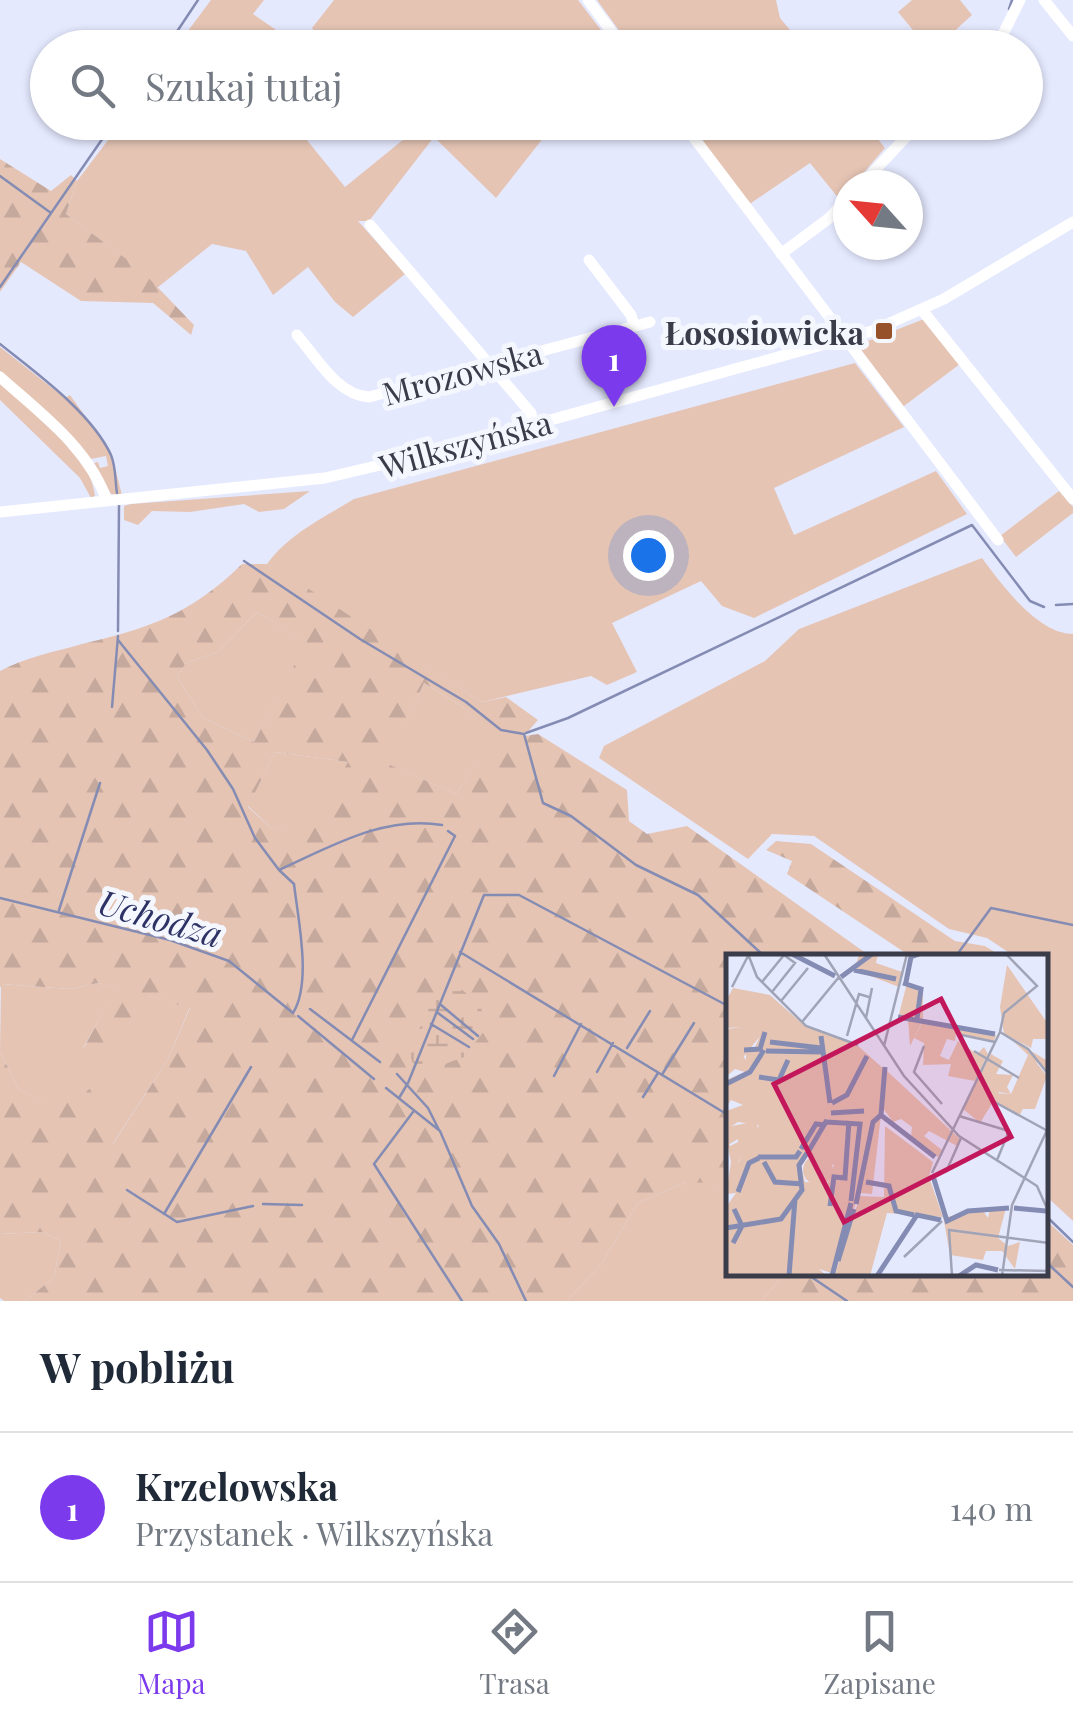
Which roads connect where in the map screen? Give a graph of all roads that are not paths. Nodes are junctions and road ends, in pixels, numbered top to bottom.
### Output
1 (588, 0) edge
2 (1020, 0) edge
3 (1044, 0) edge
4 (610, 30) edge
5 (1005, 30) edge
6 (1073, 36) edge
7 (696, 140) edge
8 (903, 140) edge
9 (876, 170) edge
10 (833, 214) edge
11 (1073, 222) edge
12 (370, 225) dead end
13 (781, 254) junction
14 (588, 260) dead end
15 (922, 310) junction
16 (650, 322) dead end
17 (634, 326) junction
18 (298, 335) dead end
19 (844, 340) junction
20 (488, 365) junction
21 (0, 378) edge
22 (533, 424) junction
23 (1073, 499) edge
24 (114, 500) junction
25 (0, 512) edge
26 (998, 540) dead end

1 - 4 street
2 - 5 street
3 - 6 street
7 - 13 street
8 - 9 street
10 - 13 street
11 - 15 street, Wilkszyńska
12 - 20 street
13 - 19 street
14 - 17 street
15 - 19 street, Wilkszyńska
15 - 23 street
16 - 17 street, Mrozowska
17 - 20 street, Mrozowska
18 - 20 street, Mrozowska
19 - 22 street, Wilkszyńska
19 - 26 street
20 - 22 street
21 - 24 street
22 - 24 street, Wilkszyńska
24 - 25 street, Wilkszyńska

